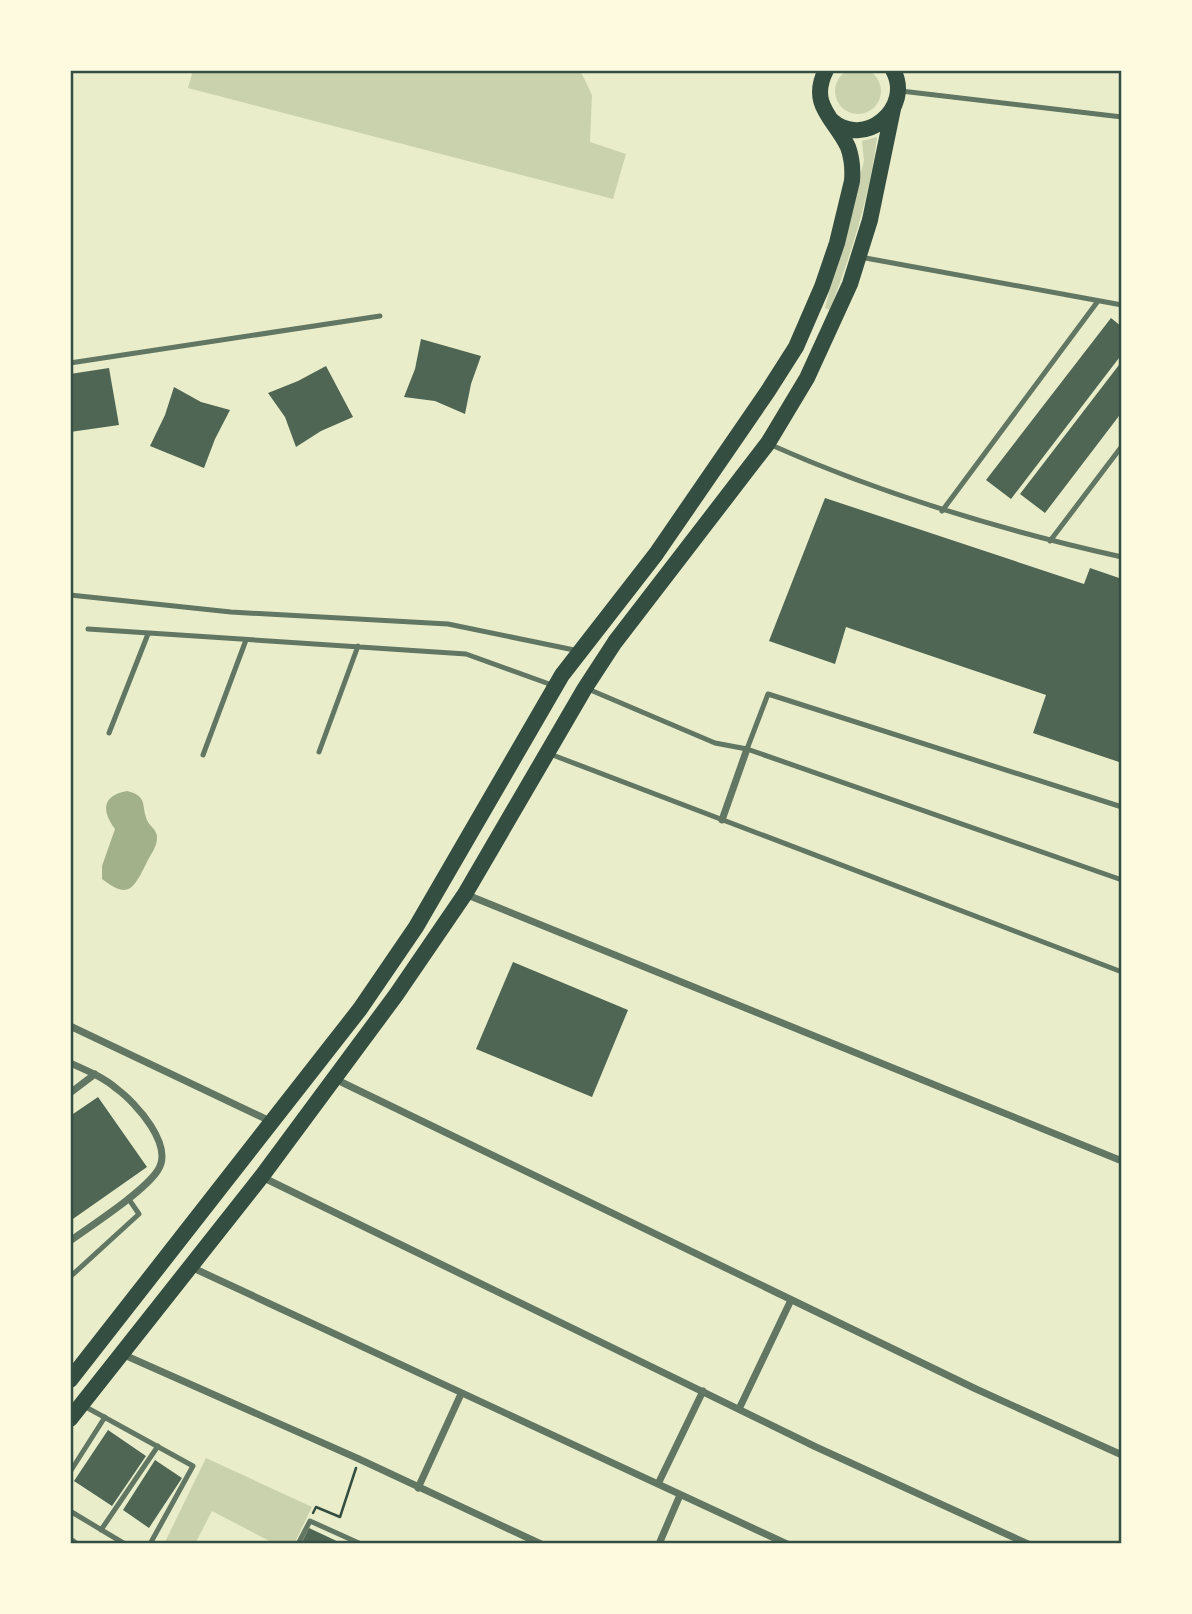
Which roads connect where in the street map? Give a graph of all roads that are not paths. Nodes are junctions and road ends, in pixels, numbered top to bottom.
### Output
1 (823, 73) edge
2 (896, 77) edge
3 (893, 108) junction
4 (827, 116) junction
5 (1122, 117) edge
6 (859, 257) junction
7 (1098, 301) junction
8 (1122, 306) edge
9 (380, 316) dead end
10 (70, 363) edge
11 (744, 426) junction
12 (768, 443) junction
13 (1122, 446) edge
14 (942, 511) junction
15 (1050, 541) junction
16 (1122, 556) edge
17 (70, 595) edge
18 (88, 629) dead end
19 (148, 634) junction
20 (246, 639) junction
21 (358, 646) junction
22 (579, 651) junction
23 (559, 680) junction
24 (585, 688) junction
25 (109, 733) dead end
26 (747, 749) junction
27 (319, 752) dead end
28 (547, 753) junction
29 (203, 755) dead end
30 (1122, 807) edge
31 (722, 820) junction
32 (1122, 880) edge
33 (465, 894) junction
34 (1122, 972) edge
35 (70, 1026) edge
36 (70, 1062) edge
37 (95, 1074) junction
38 (334, 1079) junction
39 (70, 1093) edge
40 (270, 1121) junction
41 (1122, 1161) edge
42 (262, 1177) junction
43 (128, 1198) junction
44 (70, 1241) edge
45 (190, 1266) junction
46 (70, 1277) edge
47 (791, 1300) junction
48 (121, 1353) junction
49 (70, 1380) edge
50 (703, 1391) junction
51 (461, 1394) junction
52 (81, 1404) junction
53 (738, 1409) junction
54 (106, 1417) junction
55 (70, 1419) edge
56 (158, 1446) junction
57 (1122, 1455) edge
58 (70, 1472) edge
59 (657, 1484) junction
60 (418, 1488) junction
61 (680, 1495) junction
62 (70, 1511) edge
63 (101, 1530) junction
64 (125, 1544) edge
65 (150, 1544) edge
66 (298, 1544) edge
67 (361, 1544) edge
68 (541, 1544) edge
69 (659, 1544) edge
70 (787, 1544) edge
71 (1028, 1544) edge

1 - 4 main road
2 - 3 main road
2 - 5 lane
3 - 4 main road
3 - 6 main road
4 - 11 main road
6 - 7 lane
6 - 12 main road
7 - 8 lane
7 - 14 lane
9 - 10 lane
11 - 12 main road
11 - 22 main road
12 - 14 lane
12 - 24 main road
13 - 15 lane
14 - 15 lane
15 - 16 lane
17 - 22 lane
18 - 19 lane
19 - 20 lane
19 - 25 lane
20 - 21 lane
20 - 29 lane
21 - 23 lane
21 - 27 lane
22 - 23 main road
23 - 24 main road
23 - 40 main road
24 - 26 lane
24 - 28 main road
26 - 30 lane
26 - 31 street
26 - 32 lane
28 - 31 lane
28 - 33 main road
31 - 34 lane
33 - 38 main road
33 - 41 street
35 - 40 street
36 - 37 street
37 - 39 street
37 - 43 street
38 - 42 main road
38 - 47 street
40 - 49 main road
42 - 45 main road
42 - 50 street
43 - 44 street
43 - 46 lane
45 - 48 main road
45 - 51 street
47 - 53 street
47 - 57 street
48 - 52 main road
48 - 60 street
50 - 53 street
50 - 59 street
51 - 59 street
51 - 60 street
52 - 54 lane
52 - 55 main road
53 - 71 street
54 - 56 lane
54 - 58 lane
56 - 63 lane
56 - 65 lane
59 - 61 street
60 - 68 street
61 - 69 street
61 - 70 street
62 - 63 lane
63 - 64 lane
66 - 67 lane

